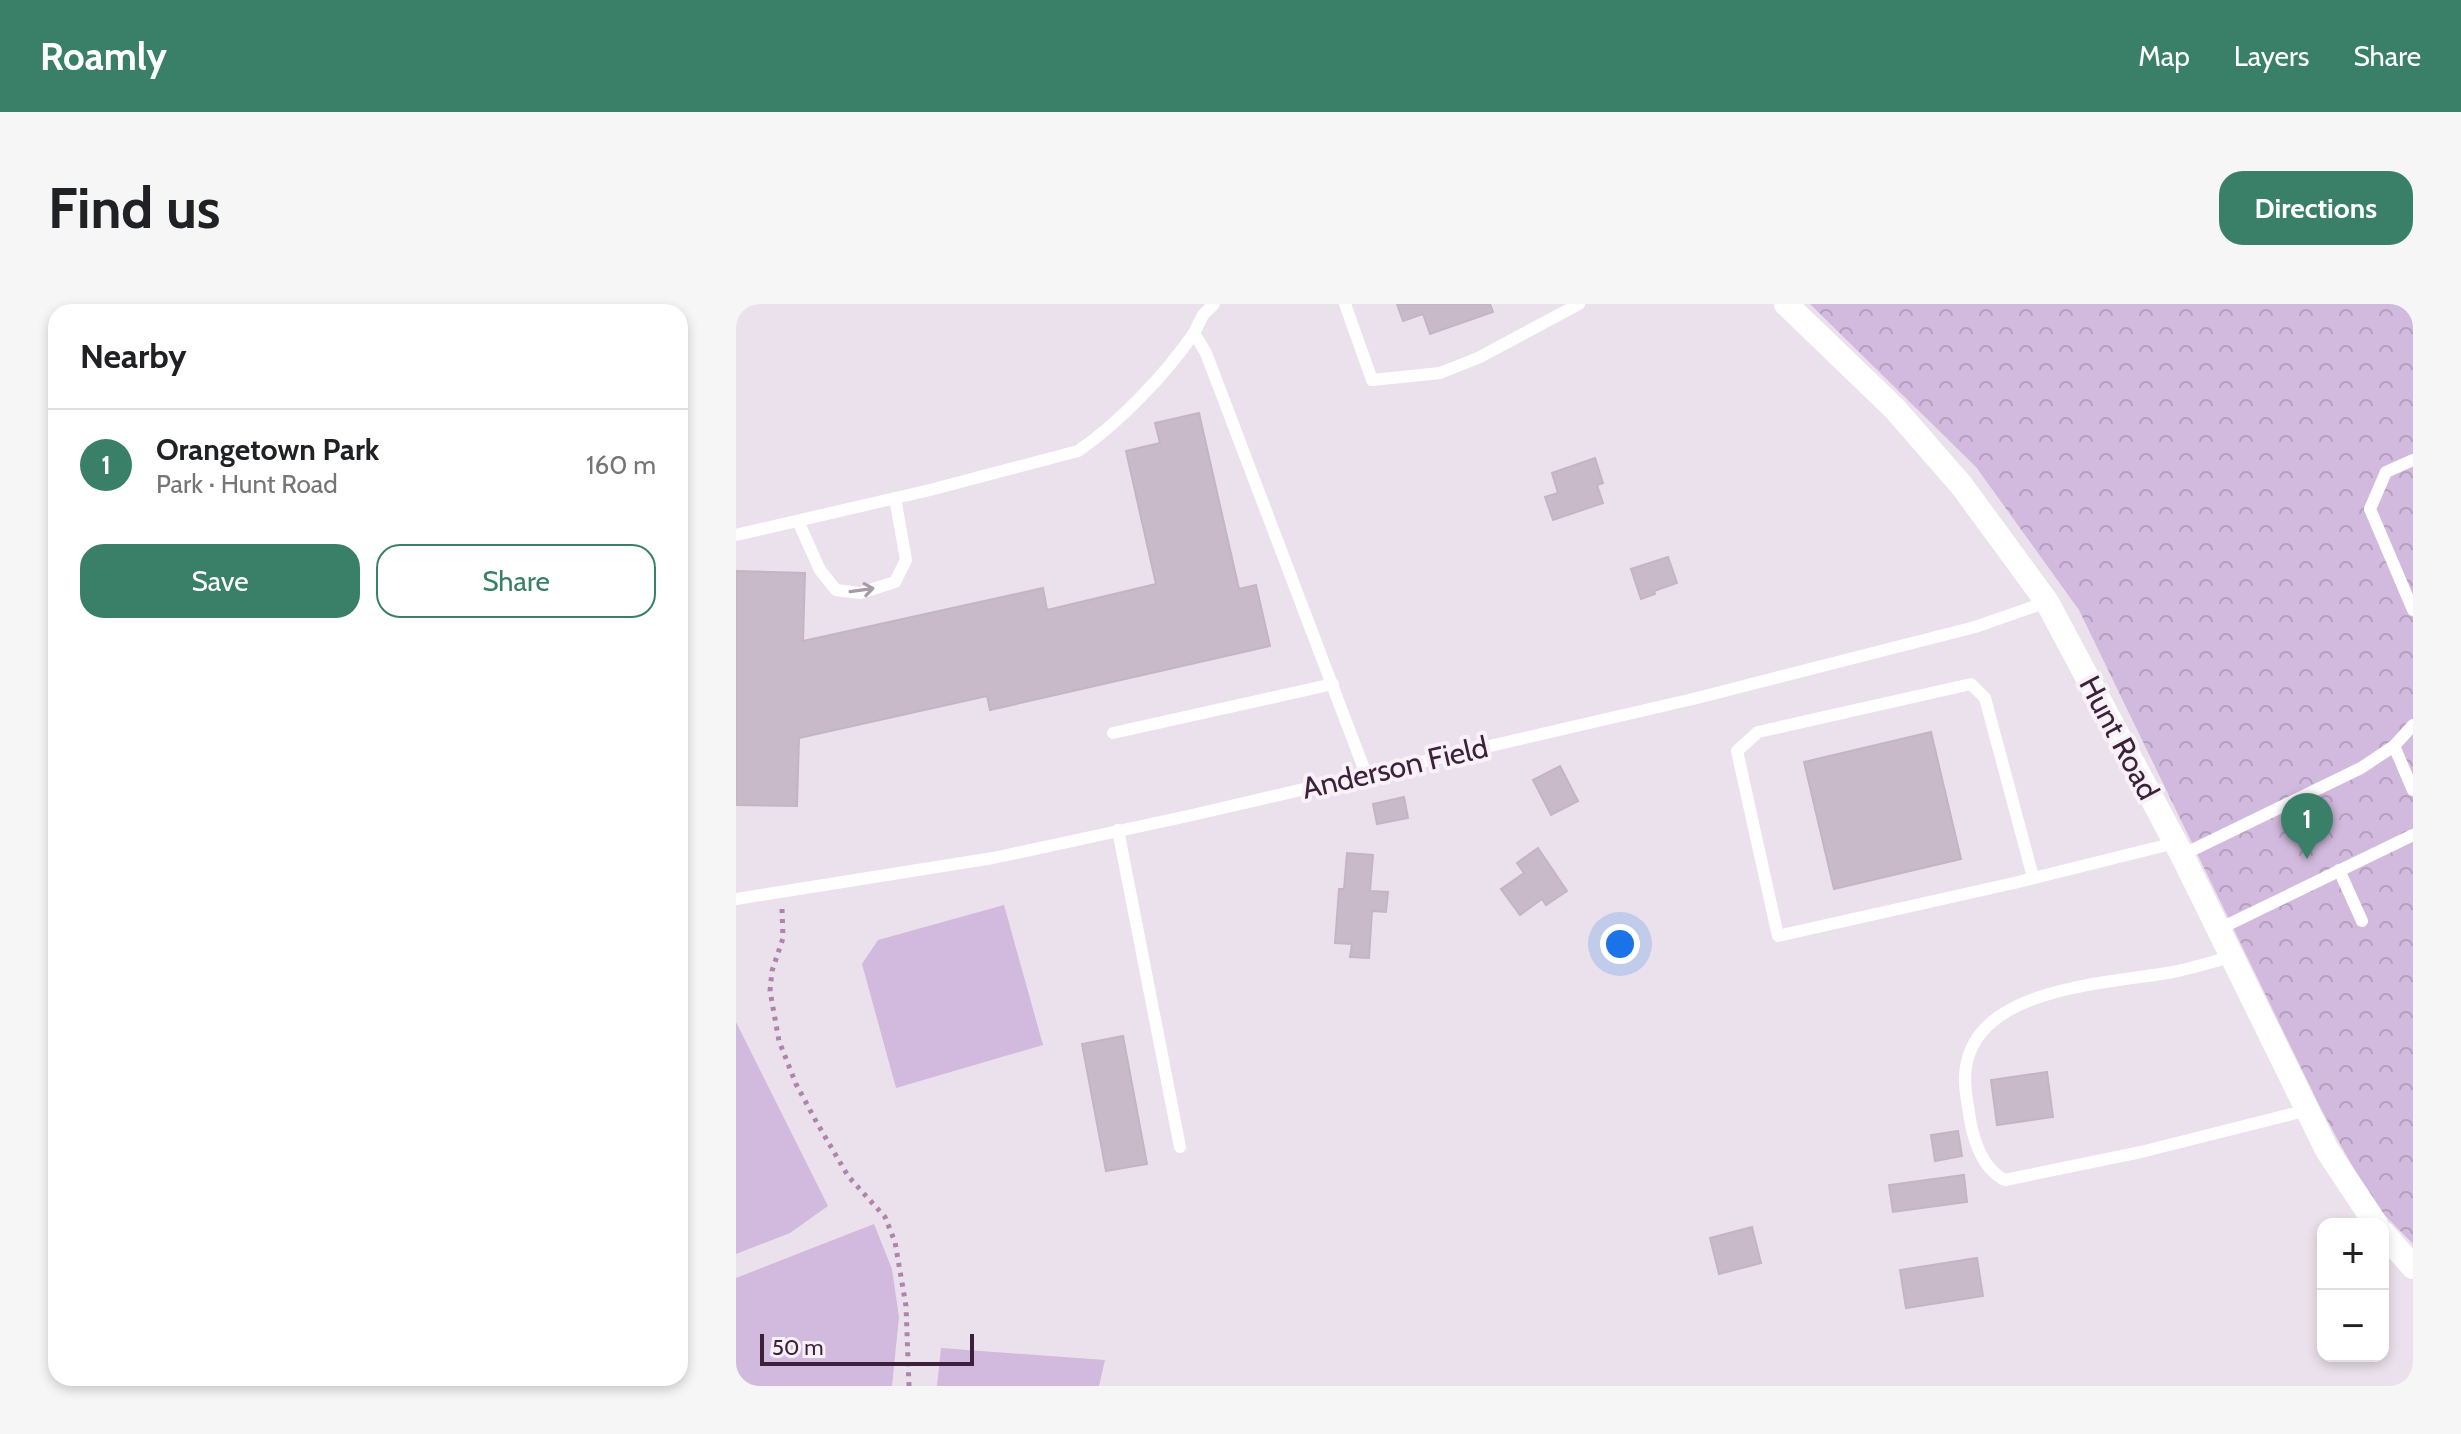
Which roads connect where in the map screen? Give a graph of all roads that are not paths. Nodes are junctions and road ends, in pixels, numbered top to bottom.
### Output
1 (1214, 304) edge
2 (1345, 304) edge
3 (1579, 304) edge
4 (1786, 304) edge
5 (1194, 333) junction
6 (2413, 460) edge
7 (895, 498) junction
8 (798, 521) junction
9 (736, 535) edge
10 (2047, 602) junction
11 (2413, 610) edge
12 (1333, 684) junction
13 (2413, 725) edge
14 (1113, 733) dead end
15 (2394, 746) junction
16 (1366, 774) junction
17 (2413, 790) edge
18 (1118, 830) junction
19 (2413, 835) edge
20 (2178, 849) junction
21 (2339, 870) junction
22 (2033, 877) junction
23 (736, 899) edge
24 (2362, 921) dead end
25 (2219, 929) junction
26 (2233, 956) junction
27 (2308, 1110) junction
28 (1180, 1147) dead end
29 (2372, 1218) edge
30 (2389, 1240) edge
31 (2413, 1267) edge

1 - 5 lane
2 - 3 lane
4 - 10 street, Hunt Road
5 - 7 lane
5 - 12 lane
6 - 11 lane
7 - 8 lane
8 -> 7 lane
8 - 9 lane
10 - 16 lane, Anderson Field
10 - 20 street, Hunt Road
12 - 14 lane
12 - 16 lane
13 - 15 lane
15 - 17 lane
15 - 20 lane
16 - 18 lane, Anderson Field
18 - 23 lane, Anderson Field
18 - 28 lane
19 - 21 lane
20 - 22 lane
20 - 25 street, Hunt Road
21 - 24 lane
21 - 25 lane
22 - 22 lane
25 - 26 street, Hunt Road
26 - 27 street, Hunt Road
26 - 27 lane
27 - 29 street, Hunt Road
30 - 31 street

